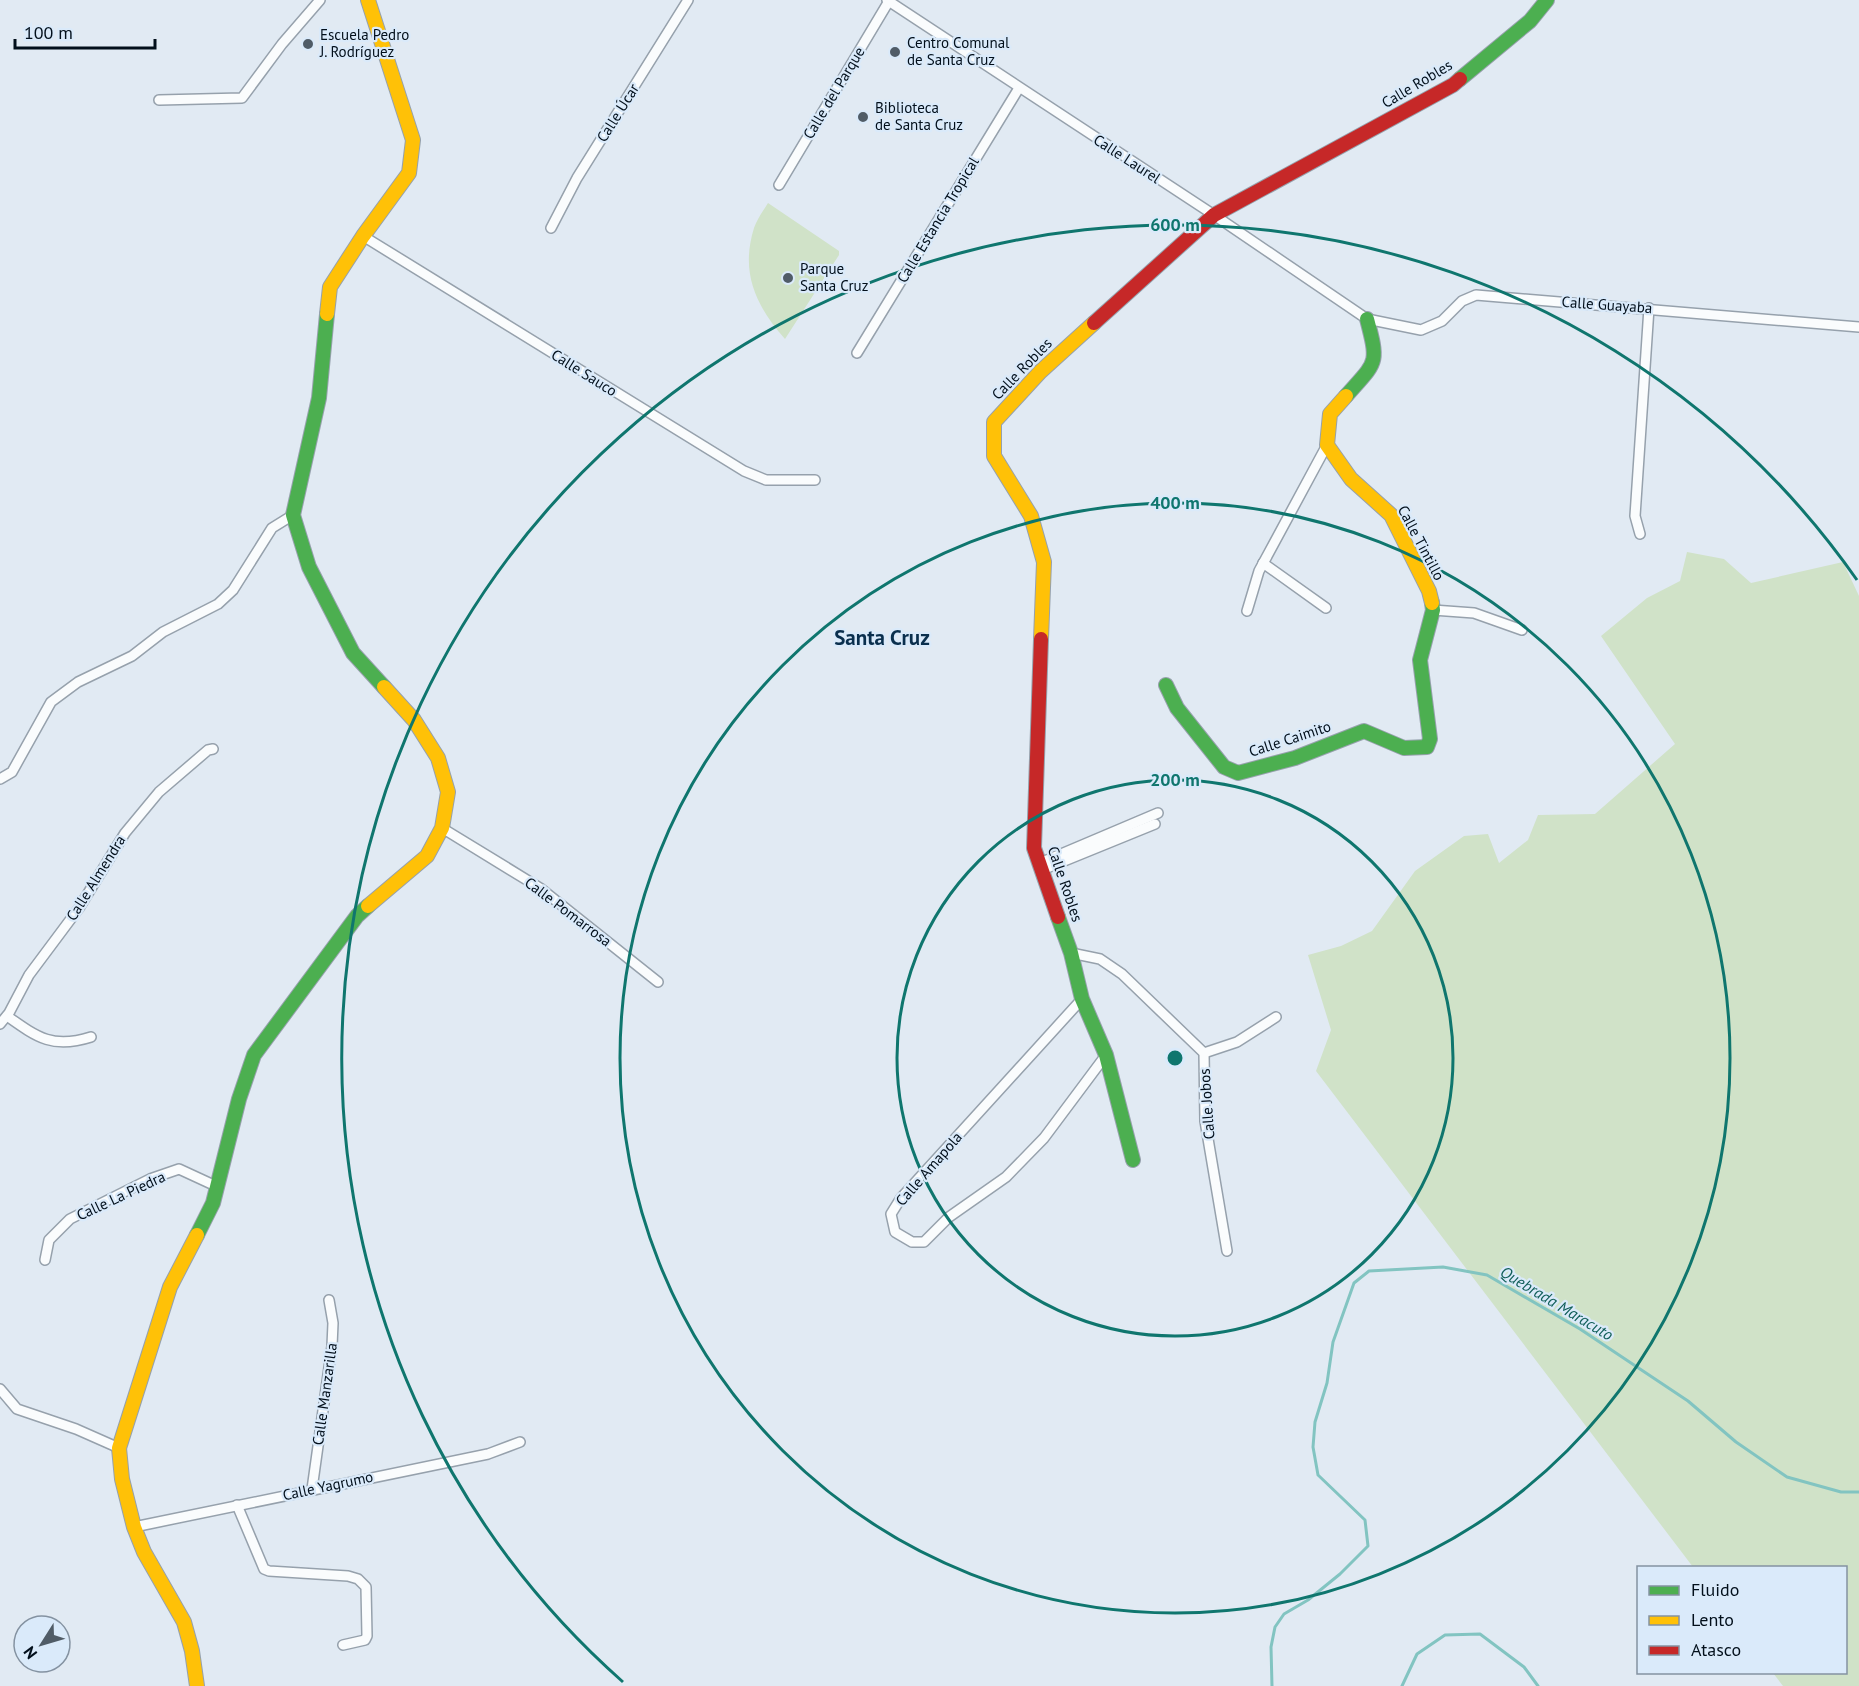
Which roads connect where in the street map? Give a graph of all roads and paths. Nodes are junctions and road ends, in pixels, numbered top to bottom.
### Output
1 (321, 0) edge
2 (368, 0) edge
3 (688, 0) edge
4 (1547, 0) edge
5 (888, 1) edge
6 (1019, 88) junction
7 (159, 100) dead end
8 (779, 185) dead end
9 (1214, 215) junction
10 (551, 228) dead end
11 (363, 236) junction
12 (1649, 308) junction
13 (1367, 319) junction
14 (1859, 327) edge
15 (857, 353) dead end
16 (1327, 445) junction
17 (814, 480) dead end
18 (293, 515) junction
19 (1640, 534) dead end
20 (1263, 563) junction
21 (1326, 608) dead end
22 (1433, 610) junction
23 (1247, 611) dead end
24 (1522, 630) dead end
25 (1166, 686) dead end
26 (213, 749) dead end
27 (0, 778) edge
28 (1158, 813) dead end
29 (1155, 824) dead end
30 (442, 828) junction
31 (1041, 866) junction
32 (1071, 953) junction
33 (658, 982) dead end
34 (1082, 999) junction
35 (7, 1016) junction
36 (1276, 1017) dead end
37 (0, 1024) edge
38 (91, 1037) dead end
39 (1204, 1053) junction
40 (1106, 1055) junction
41 (1133, 1160) dead end
42 (218, 1186) junction
43 (1227, 1251) dead end
44 (45, 1260) dead end
45 (329, 1300) dead end
46 (0, 1389) edge
47 (520, 1442) dead end
48 (119, 1448) junction
49 (312, 1489) junction
50 (237, 1505) junction
51 (134, 1527) junction
52 (343, 1645) dead end
53 (197, 1686) edge

1 - 7 street
2 - 11 street
3 - 10 street, Calle Úcar
4 - 9 street, Calle Robles
5 - 6 street, Calle Laurel
5 - 8 street, Calle del Parque
6 - 9 street, Calle Laurel
6 - 15 street, Calle Estancia Tropical
9 - 13 street, Calle Laurel
9 - 31 street, Calle Robles
11 - 17 street, Calle Sauco
11 - 18 street
12 - 13 street, Calle Guayaba
12 - 14 street, Calle Guayaba
12 - 19 street
13 - 16 street
16 - 20 street
16 - 22 street, Calle Tintillo
18 - 27 street
18 - 30 street
20 - 21 street
20 - 23 street
22 - 24 street
22 - 25 street, Calle Caimito
26 - 35 street, Calle Almendra
28 - 31 street
29 - 31 street
30 - 33 street, Calle Pomarrosa
30 - 42 street
31 - 32 street, Calle Robles
32 - 34 street, Calle Robles
32 - 39 street, Calle Jobos
34 - 40 street, Calle Robles
34 - 40 street, Calle Amapola
35 - 37 street, Calle Almendra
35 - 38 street
36 - 39 street
39 - 43 street, Calle Jobos
40 - 41 street, Calle Robles
42 - 44 street, Calle La Piedra
42 - 48 street
45 - 49 street, Calle Manzarilla
46 - 48 street
47 - 49 street, Calle Yagrumo
48 - 51 street
49 - 50 street, Calle Yagrumo
50 - 51 street, Calle Yagrumo
50 - 52 street
51 - 53 street

